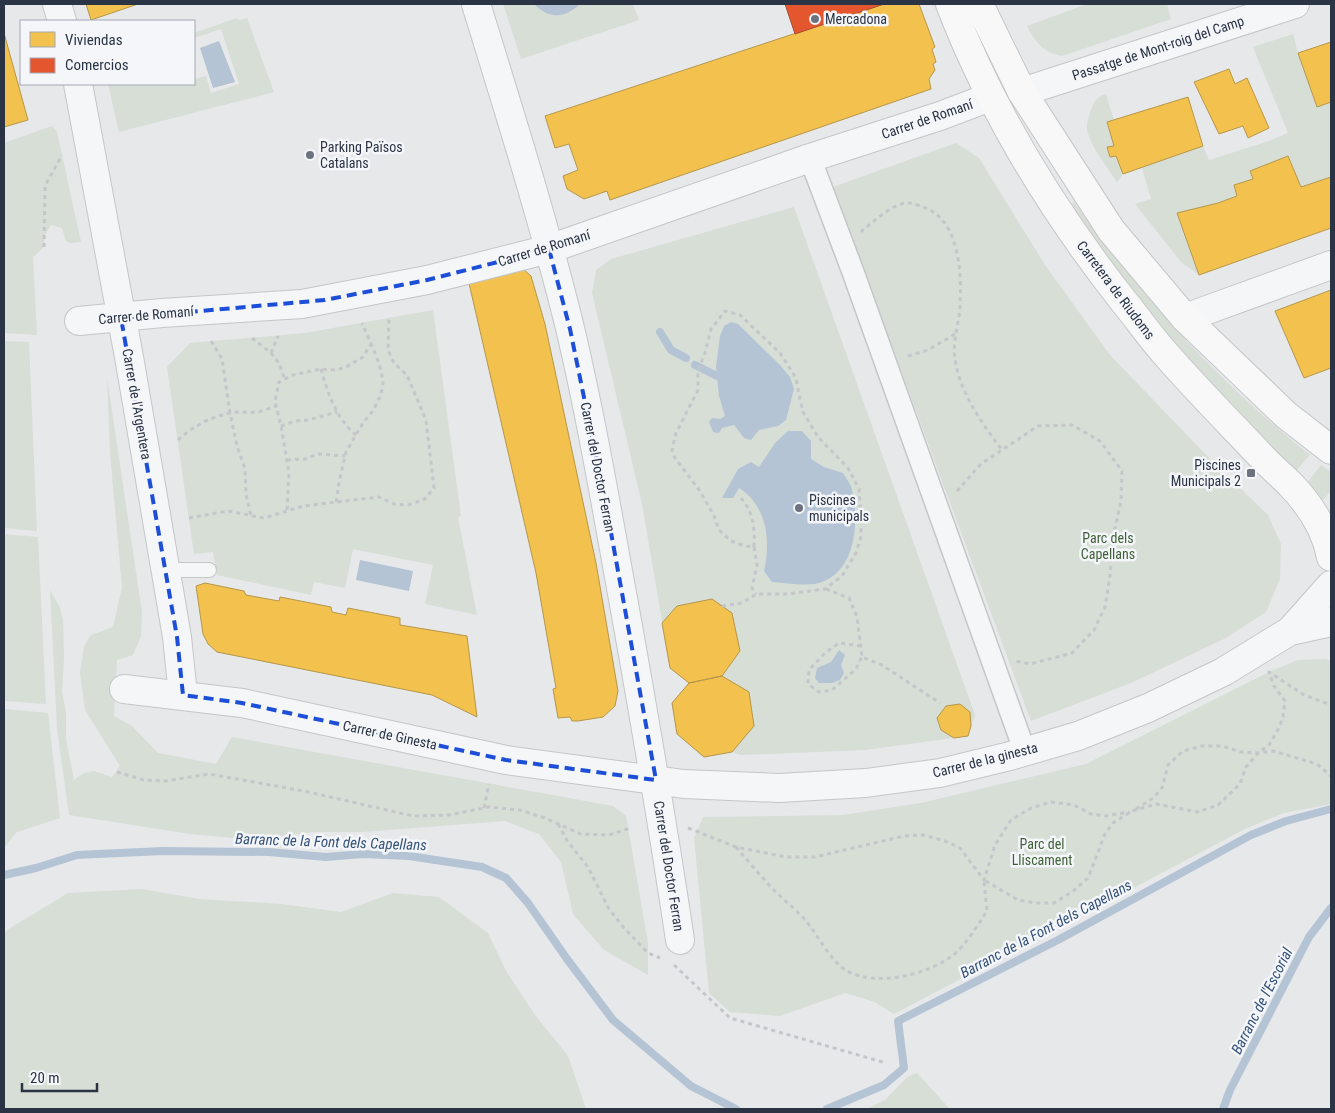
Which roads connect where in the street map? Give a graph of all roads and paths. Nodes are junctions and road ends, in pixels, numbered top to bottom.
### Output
1 (57, 4) edge
2 (476, 4) edge
3 (950, 4) edge
4 (979, 4) edge
5 (1295, 4) edge
6 (62, 20) edge
7 (78, 85) edge
8 (1022, 92) junction
9 (990, 97) junction
10 (62, 155) dead end
11 (810, 158) junction
12 (44, 247) dead end
13 (549, 249) junction
14 (846, 252) junction
15 (1331, 265) edge
16 (121, 318) junction
17 (389, 318) dead end
18 (1186, 318) junction
19 (79, 321) dead end
20 (362, 323) dead end
21 (956, 334) junction
22 (278, 336) dead end
23 (252, 338) dead end
24 (211, 342) dead end
25 (371, 344) junction
26 (271, 353) junction
27 (886, 363) junction
28 (321, 370) junction
29 (285, 380) junction
30 (276, 406) junction
31 (337, 412) junction
32 (230, 413) junction
33 (281, 426) junction
34 (356, 435) junction
35 (178, 440) dead end
36 (1002, 450) junction
37 (1331, 450) edge
38 (346, 456) junction
39 (287, 460) junction
40 (738, 495) dead end
41 (336, 502) junction
42 (937, 508) junction
43 (287, 510) junction
44 (252, 516) junction
45 (189, 518) dead end
46 (1330, 546) edge
47 (754, 547) junction
48 (165, 570) junction
49 (209, 570) dead end
50 (1331, 585) edge
51 (825, 589) junction
52 (756, 594) junction
53 (722, 606) dead end
54 (1331, 622) edge
55 (1290, 631) junction
56 (861, 646) junction
57 (862, 656) junction
58 (990, 656) junction
59 (124, 689) dead end
60 (183, 695) junction
61 (940, 703) dead end
62 (1331, 705) edge
63 (1025, 752) junction
64 (1258, 753) junction
65 (117, 772) dead end
66 (1331, 776) edge
67 (656, 780) junction
68 (490, 784) dead end
69 (484, 808) junction
70 (1132, 811) junction
71 (662, 819) junction
72 (558, 823) junction
73 (630, 828) dead end
74 (736, 847) junction
75 (984, 880) junction
76 (670, 953) junction
77 (886, 1063) dead end

1 - 6 street
2 - 13 street, Carrer del Doctor Ferran
3 - 9 main road, Carretera de Riudoms
4 - 8 main road
5 - 8 street, Passatge de Mont-roig del Camp
7 - 16 street, Carrer de l'Argentera
8 - 18 main road
9 - 11 street, Carrer de Romaní
9 - 46 main road, Carretera de Riudoms
10 - 12 path
11 - 13 street, Carrer de Romaní
11 - 14 street
13 - 16 street, Carrer de Romaní
13 - 67 street, Carrer del Doctor Ferran
14 - 21 path
14 - 27 street
15 - 18 street
16 - 19 street, Carrer de Romaní
16 - 48 street, Carrer de l'Argentera
17 - 41 path
18 - 37 main road
20 - 25 path
21 - 27 path
21 - 36 path
22 - 26 path
23 - 26 path
24 - 32 path
25 - 28 path
25 - 34 path
26 - 29 path
27 - 42 street
28 - 29 path
28 - 31 path
29 - 30 path
30 - 32 path
30 - 33 path
31 - 33 path
31 - 34 path
32 - 35 path
32 - 44 path
33 - 39 path
34 - 38 path
36 - 42 path
36 - 58 path
38 - 39 path
38 - 41 path
39 - 43 path
40 - 47 path
41 - 43 path
42 - 58 street
43 - 44 path
44 - 45 path
47 - 51 path
47 - 52 path
48 - 49 lane
48 - 60 street, Carrer de l'Argentera
50 - 55 street, Carrer de la ginesta
51 - 52 path
51 - 56 path
52 - 53 path
54 - 55 street, Carrer de la ginesta
55 - 63 street, Carrer de la ginesta
56 - 57 path
56 - 57 path
57 - 61 path
58 - 63 street
59 - 60 street, Carrer de Ginesta
60 - 67 street, Carrer de Ginesta
62 - 64 path
63 - 67 street, Carrer de la ginesta
64 - 66 path
64 - 70 path
64 - 70 path
65 - 69 path
67 - 71 street, Carrer del Doctor Ferran
68 - 69 path
69 - 72 path
70 - 75 path
70 - 75 path
71 - 74 path
71 - 76 street, Carrer del Doctor Ferran
72 - 73 path
72 - 76 path
74 - 75 path
74 - 75 path
76 - 77 path

